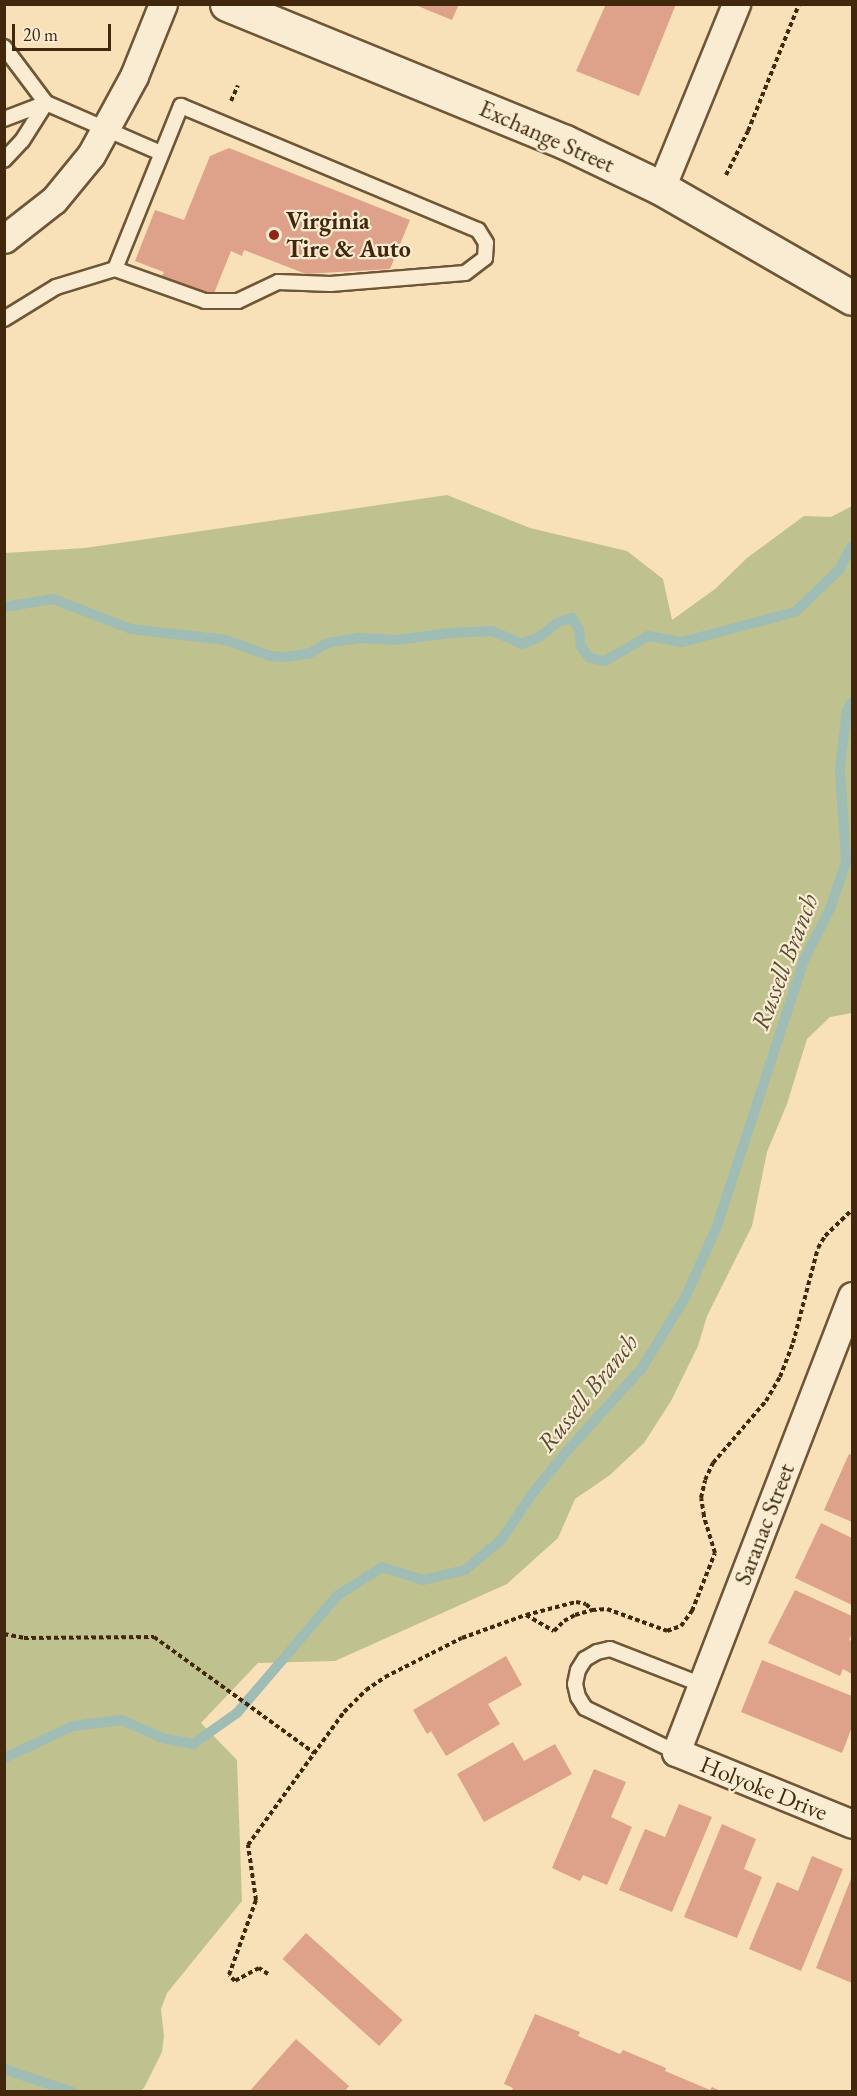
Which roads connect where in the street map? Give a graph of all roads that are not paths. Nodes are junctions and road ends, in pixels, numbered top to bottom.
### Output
1 (164, 4) edge
2 (227, 4) edge
3 (736, 4) edge
4 (4, 47) edge
5 (46, 103) junction
6 (4, 119) edge
7 (106, 128) junction
8 (161, 153) junction
9 (4, 160) edge
10 (661, 189) junction
11 (4, 239) edge
12 (115, 269) junction
13 (852, 298) edge
14 (4, 319) edge
15 (852, 1296) edge
16 (703, 1685) junction
17 (676, 1752) junction
18 (852, 1824) edge

1 - 7 street
2 - 10 street, Exchange Street
3 - 10 street
4 - 5 lane
5 - 6 lane
5 - 7 lane
5 - 9 lane
7 - 8 lane
7 - 11 street
8 - 12 lane
8 - 12 lane
10 - 13 street, Exchange Street
12 - 14 lane
15 - 16 street, Saranac Street
16 - 17 street, Saranac Street
16 - 17 lane
17 - 18 street, Holyoke Drive

